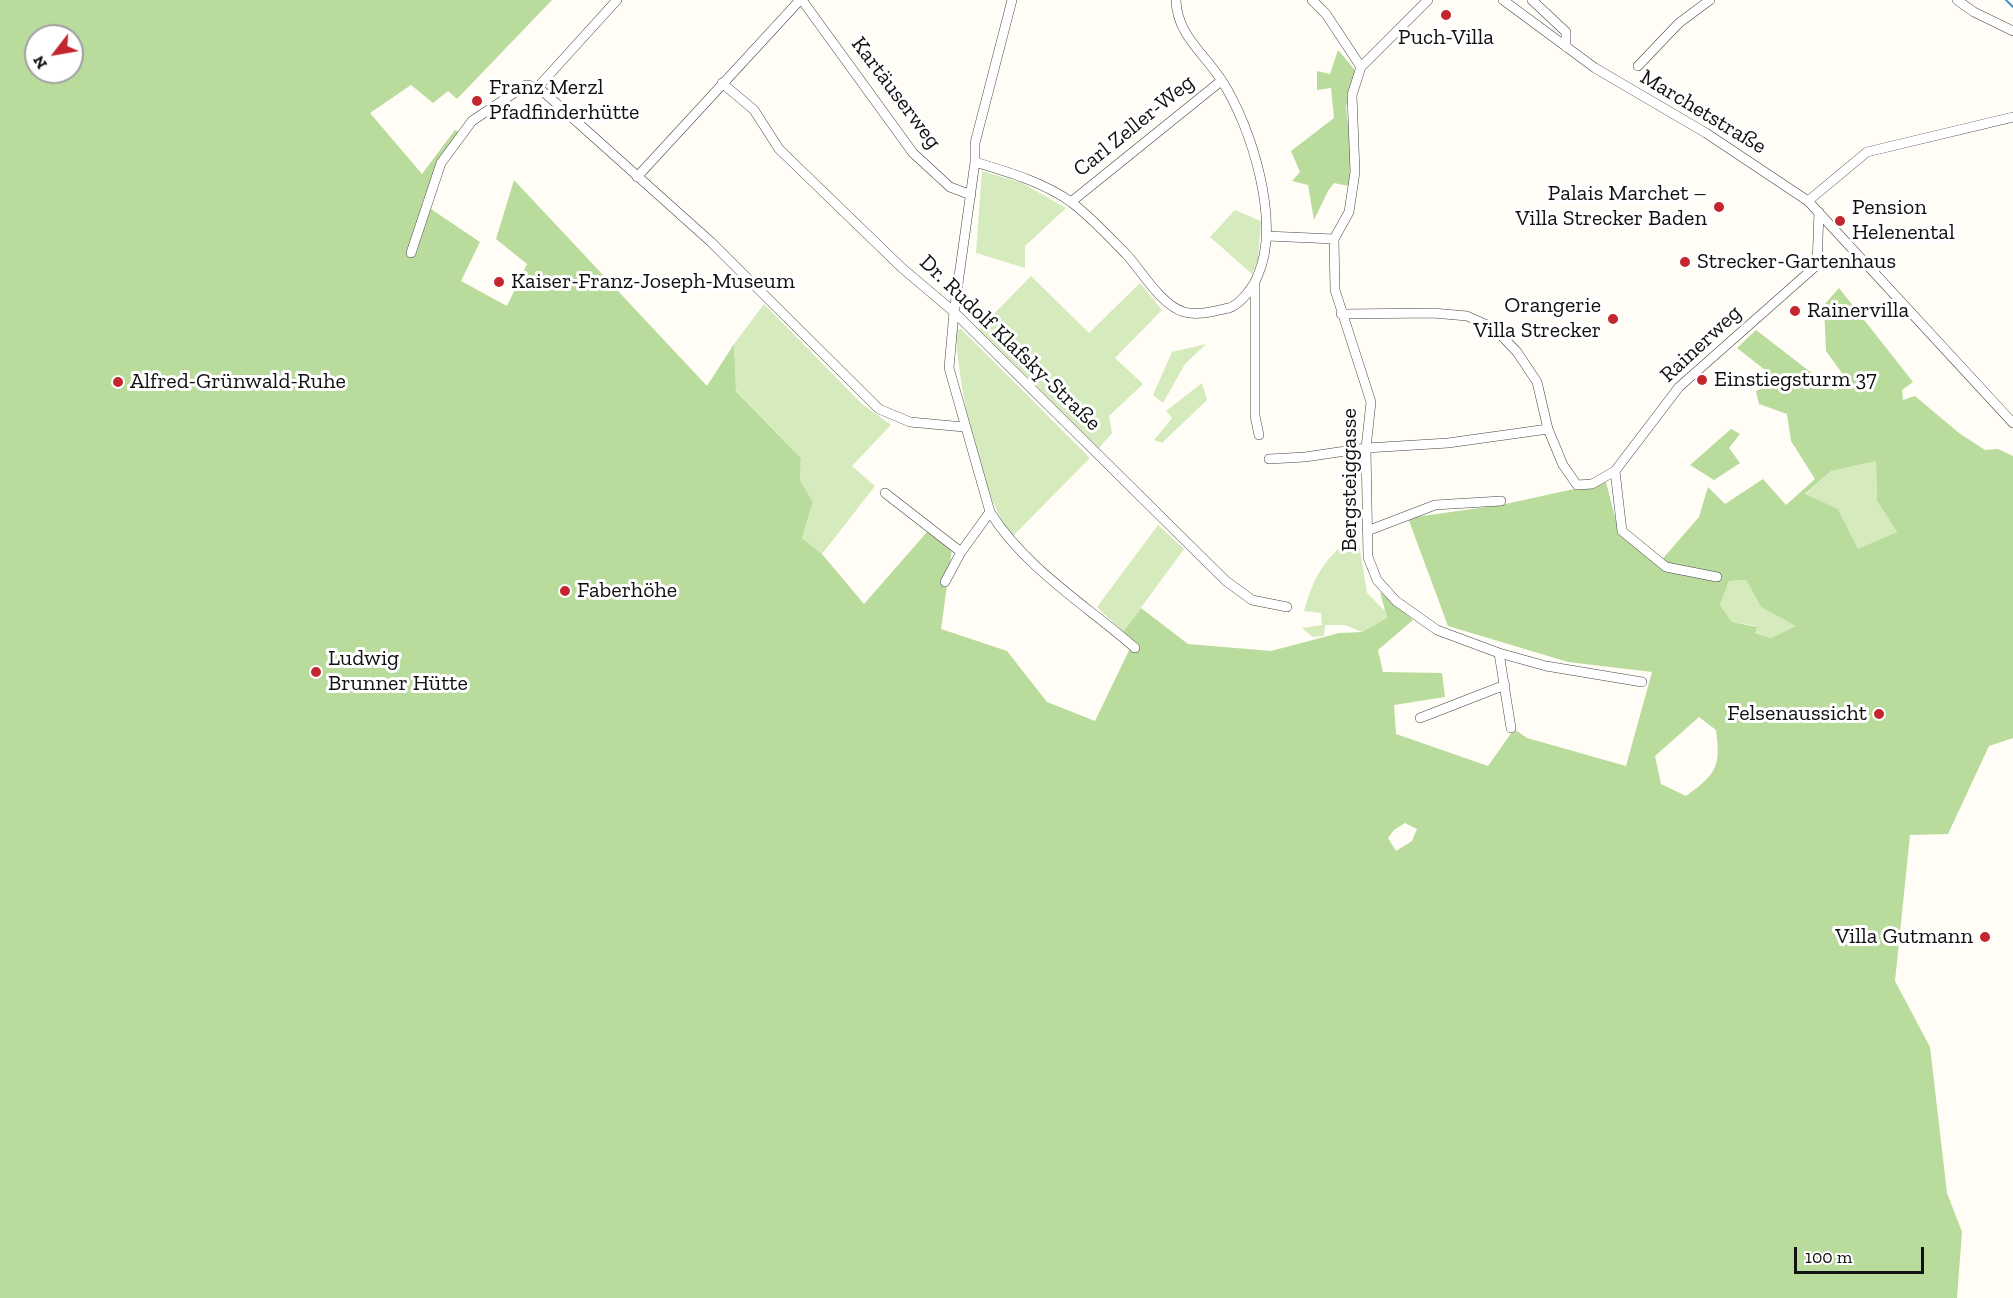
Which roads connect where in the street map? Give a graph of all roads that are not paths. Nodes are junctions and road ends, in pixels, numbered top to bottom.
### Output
1 (617, 0) edge
2 (801, 0) edge
3 (1012, 0) edge
4 (1176, 0) edge
5 (1312, 0) edge
6 (1428, 0) edge
7 (1503, 0) edge
8 (1532, 0) edge
9 (1710, 0) edge
10 (1957, 0) edge
11 (2013, 31) edge
12 (1566, 47) junction
13 (1638, 66) dead end
14 (1361, 67) junction
15 (1221, 81) junction
16 (722, 83) junction
17 (537, 87) junction
18 (2013, 117) edge
19 (975, 162) junction
20 (637, 177) junction
21 (971, 195) junction
22 (1808, 201) junction
23 (1071, 202) junction
24 (1818, 212) junction
25 (1268, 236) junction
26 (1334, 239) junction
27 (411, 254) dead end
28 (1255, 284) junction
29 (954, 312) junction
30 (1341, 314) junction
31 (2013, 423) edge
32 (964, 427) junction
33 (1548, 429) junction
34 (1259, 435) dead end
35 (1366, 448) junction
36 (1269, 459) dead end
37 (1615, 471) junction
38 (885, 493) dead end
39 (1501, 501) dead end
40 (990, 512) junction
41 (1367, 531) junction
42 (961, 552) junction
43 (1718, 578) dead end
44 (945, 582) dead end
45 (1287, 608) dead end
46 (1136, 648) dead end
47 (1499, 653) junction
48 (1641, 682) dead end
49 (1505, 685) junction
50 (1420, 718) dead end
51 (1511, 728) dead end

1 - 17 street
2 - 16 street
2 - 21 street, Kartäuserweg
3 - 19 street
4 - 15 street
5 - 14 street
6 - 14 street
7 - 12 street, Marchetstraße
8 - 12 street
9 - 13 street
10 - 11 street
12 - 22 street, Marchetstraße
14 - 26 street
15 - 23 street, Carl Zeller-Weg
15 - 25 street
16 - 20 street
16 - 29 street, Dr. Rudolf Klafsky-Straße
17 - 20 street
17 - 27 street
18 - 22 street
19 - 21 street
19 - 23 street
20 - 32 street
21 - 29 street
22 - 24 street, Marchetstraße
23 - 28 street
24 - 31 street, Marchetstraße
24 - 37 street, Rainerweg
25 - 26 street
25 - 28 street
26 - 30 street, Bergsteiggasse
28 - 34 street
29 - 32 street
29 - 45 street, Dr. Rudolf Klafsky-Straße
30 - 33 street
30 - 35 street, Bergsteiggasse
32 - 40 street
33 - 35 street
33 - 37 street, Rainerweg
35 - 36 street
35 - 41 street, Bergsteiggasse
37 - 43 street
38 - 42 street
39 - 41 street
40 - 42 street
40 - 46 street
41 - 47 street, Bergsteiggasse
42 - 44 street
47 - 48 street, Bergsteiggasse
47 - 49 street
49 - 50 street
49 - 51 street

